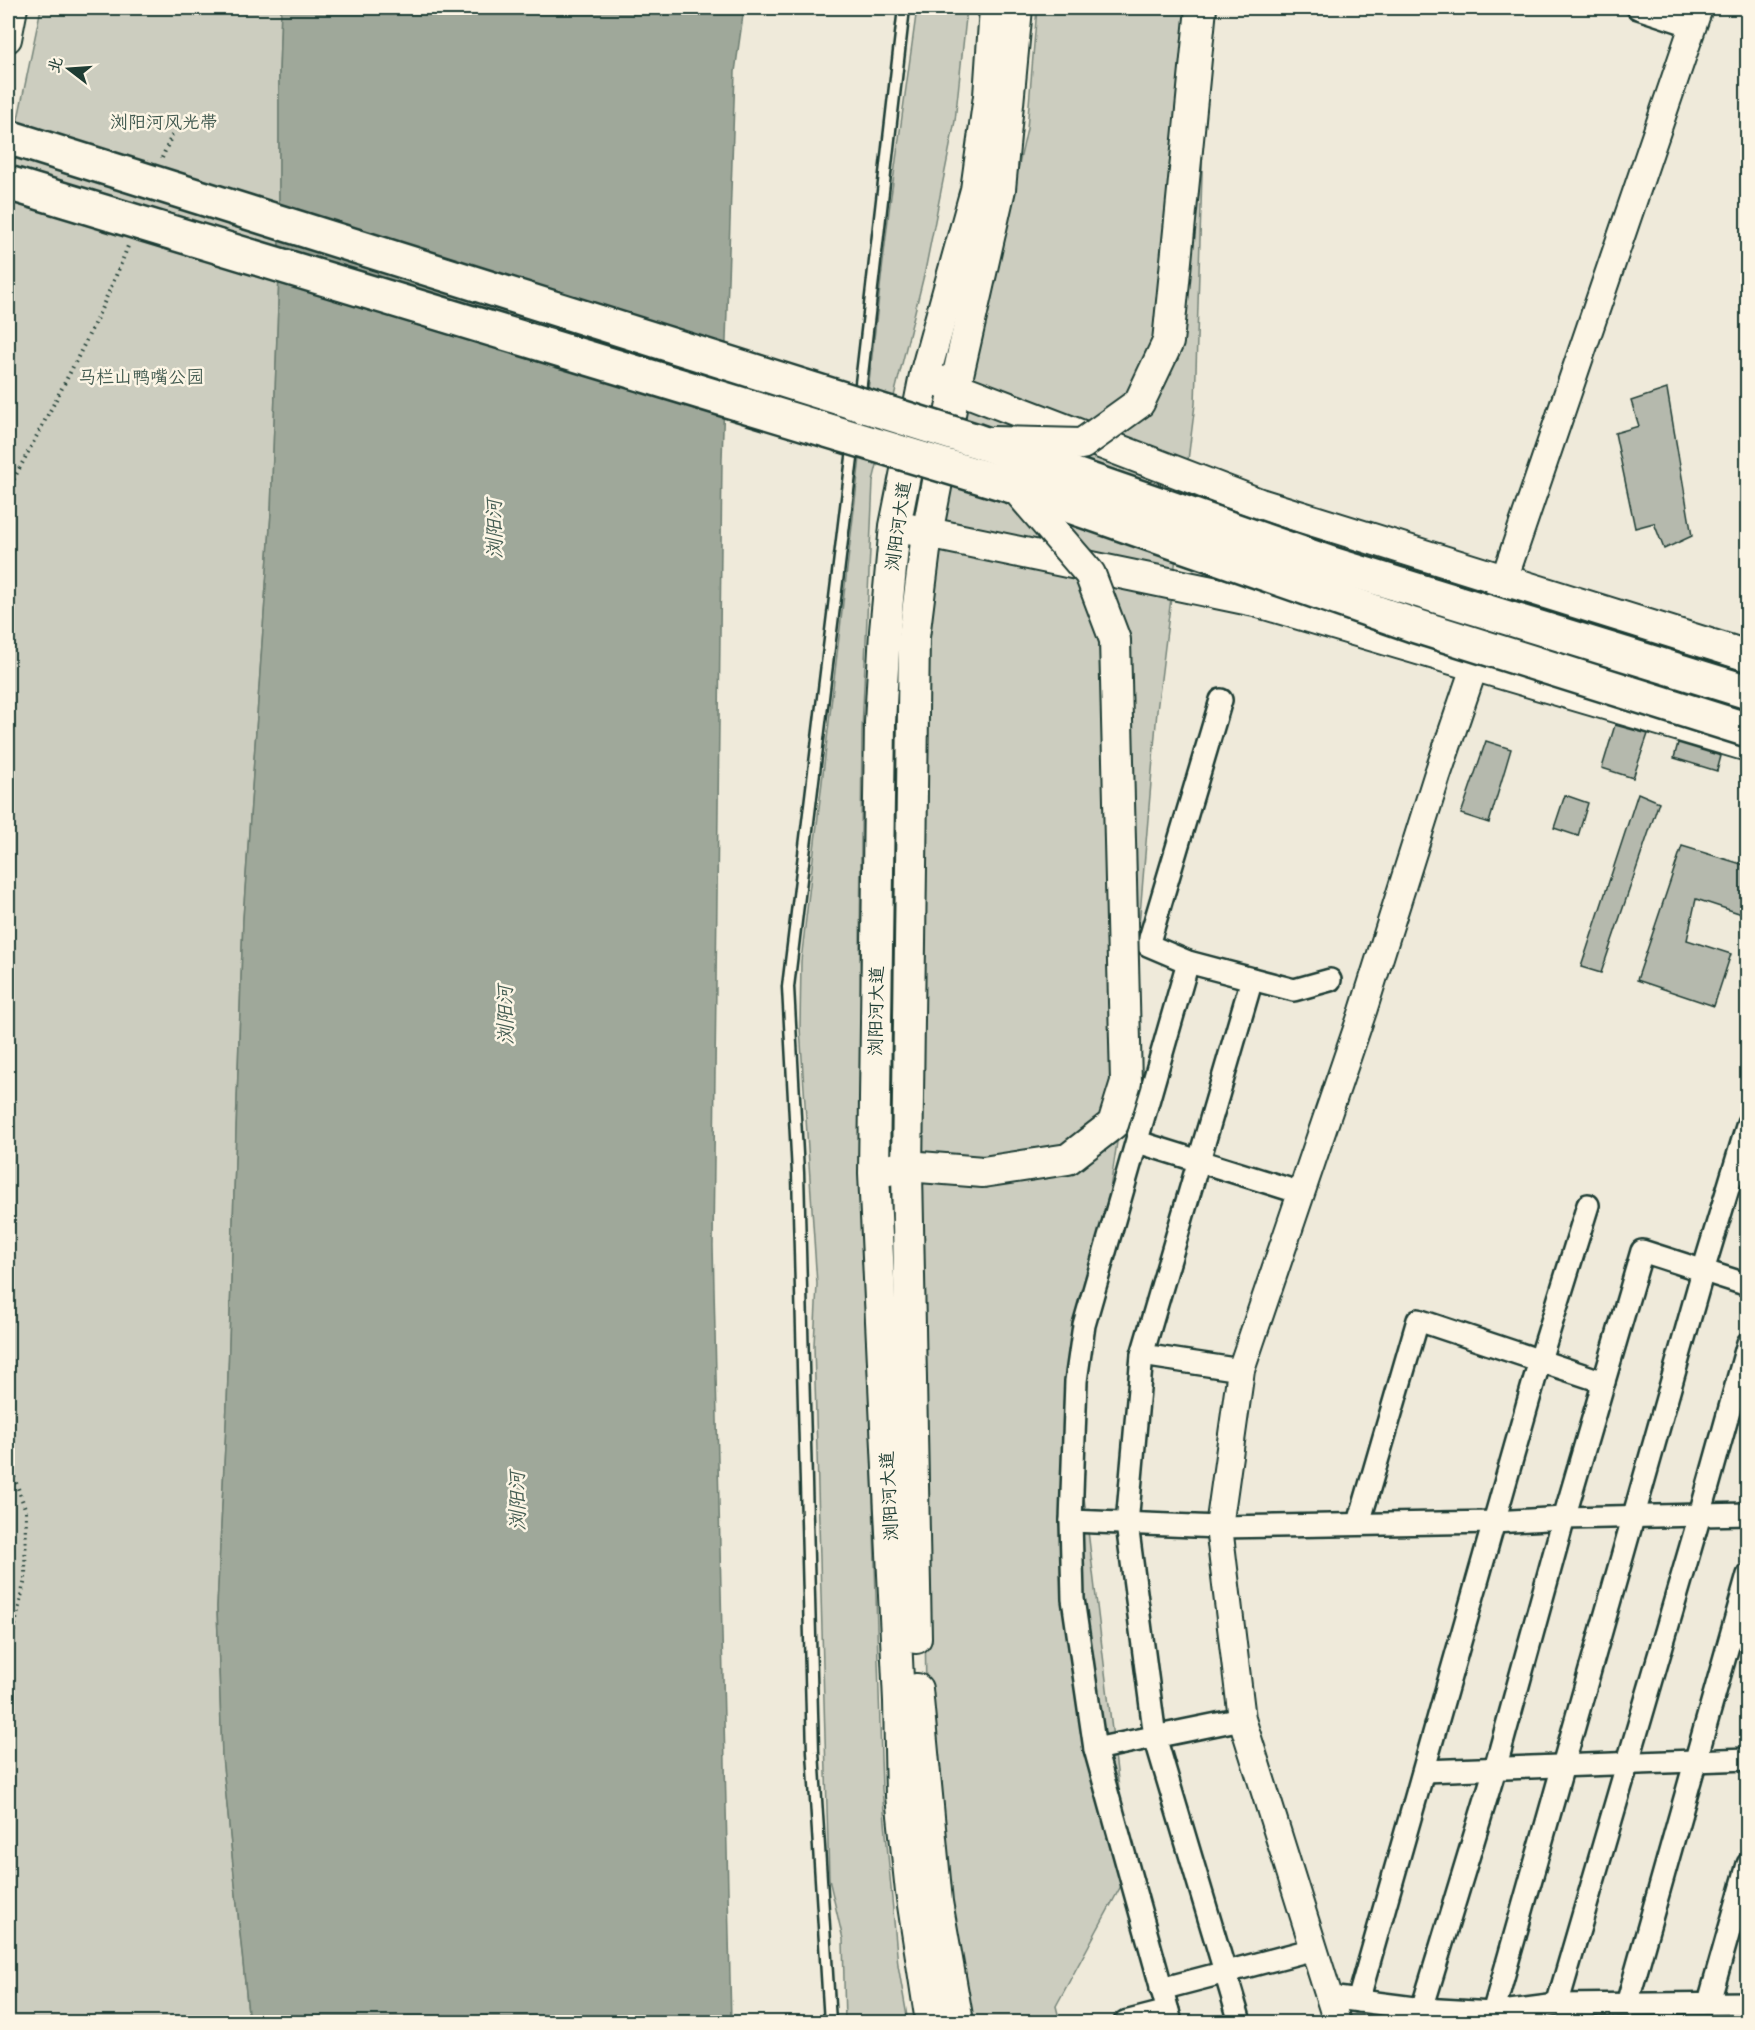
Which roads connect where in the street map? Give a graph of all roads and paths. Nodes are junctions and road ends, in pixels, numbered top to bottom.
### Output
1 (14, 8) edge
2 (904, 8) edge
3 (995, 8) edge
4 (1017, 8) edge
5 (1201, 8) edge
6 (1638, 8) edge
7 (1696, 17) edge
8 (8, 39) edge
9 (171, 135) dead end
10 (8, 137) edge
11 (159, 166) dead end
12 (8, 183) edge
13 (130, 240) dead end
14 (925, 375) junction
15 (955, 388) junction
16 (858, 412) dead end
17 (856, 423) dead end
18 (978, 441) junction
19 (1015, 488) junction
20 (8, 490) edge
21 (895, 526) junction
22 (927, 534) junction
23 (1503, 581) junction
24 (1748, 656) edge
25 (1475, 666) junction
26 (1748, 692) edge
27 (1221, 700) dead end
28 (1748, 730) edge
29 (1748, 746) edge
30 (1188, 962) junction
31 (1252, 979) junction
32 (1330, 980) dead end
33 (1748, 1123) edge
34 (1138, 1142) junction
35 (1200, 1162) junction
36 (907, 1166) junction
37 (874, 1173) junction
38 (1301, 1193) junction
39 (1588, 1205) dead end
40 (1703, 1271) junction
41 (1748, 1285) edge
42 (1748, 1343) edge
43 (1142, 1355) junction
44 (1539, 1360) junction
45 (1241, 1370) junction
46 (1604, 1382) junction
47 (8, 1460) edge
48 (1748, 1514) edge
49 (1700, 1515) junction
50 (1634, 1516) junction
51 (1564, 1518) junction
52 (1071, 1521) junction
53 (1494, 1522) junction
54 (1127, 1524) junction
55 (1359, 1524) junction
56 (1219, 1527) junction
57 (1748, 1575) edge
58 (8, 1657) edge
59 (1242, 1719) junction
60 (1155, 1737) junction
61 (1095, 1749) junction
62 (1748, 1759) edge
63 (1696, 1761) junction
64 (1627, 1764) junction
65 (1563, 1766) junction
66 (1495, 1769) junction
67 (1424, 1771) junction
68 (1748, 1864) edge
69 (1314, 1949) junction
70 (1225, 1972) junction
71 (1161, 1989) junction
72 (1329, 1997) junction
73 (1359, 2001) junction
74 (1748, 2003) edge
75 (1557, 2006) junction
76 (1422, 2009) junction
77 (1718, 2009) edge
78 (1638, 2010) edge
79 (1493, 2013) junction
80 (1584, 2014) edge
81 (1169, 2017) edge
82 (830, 2022) edge
83 (931, 2022) edge
84 (958, 2022) edge
85 (1125, 2022) edge
86 (1240, 2022) edge
87 (1337, 2022) edge

1 - 8 street
2 - 16 lane
3 - 14 main road, 浏阳河大道
4 - 15 main road, 浏阳河大道
5 - 18 main road, bridge
6 - 7 street
7 - 23 street
9 - 11 path
10 - 18 highway, bridge
12 - 19 highway, bridge
13 - 20 path
14 - 15 main road
14 - 21 main road, 浏阳河大道
15 - 22 main road, 浏阳河大道
15 - 23 main road
17 - 82 lane
18 - 26 highway, bridge
19 - 28 highway, bridge
19 - 36 main road, bridge
21 - 22 main road
21 - 37 main road, 浏阳河大道
22 - 25 main road
22 - 36 main road, 浏阳河大道
23 - 24 main road
23 - 25 street
25 - 29 main road
25 - 38 street
27 - 30 street
30 - 31 street
30 - 34 street
31 - 32 street
31 - 35 street
33 - 40 street
34 - 35 street
34 - 52 street
35 - 38 street
35 - 43 street
36 - 37 main road
36 - 84 main road, 浏阳河大道
37 - 83 main road, 浏阳河大道
38 - 45 street
39 - 44 street
40 - 41 street
40 - 46 street
40 - 50 street
42 - 49 street
43 - 45 street
43 - 54 street
44 - 46 street
44 - 53 street
44 - 55 street
45 - 56 street
46 - 51 street
47 - 58 path
48 - 49 street
49 - 50 street
49 - 64 street
50 - 51 street
50 - 65 street
51 - 53 street
51 - 66 street
52 - 54 street
52 - 61 street
53 - 55 street
53 - 67 street
54 - 56 street
54 - 60 street
55 - 56 street
56 - 59 street
57 - 63 street
59 - 60 street
59 - 69 street
60 - 61 street
60 - 70 street
61 - 71 street
62 - 63 street
63 - 64 street
63 - 78 street
64 - 65 street
64 - 75 street
65 - 66 street
65 - 79 street
66 - 67 street
66 - 76 street
67 - 73 street
68 - 77 street
69 - 70 street
69 - 72 street
70 - 71 street
70 - 86 street
71 - 81 street
72 - 73 street
72 - 87 street
73 - 76 street
74 - 77 street
75 - 79 street
75 - 80 street
76 - 79 street
77 - 78 street
78 - 80 street
81 - 85 street

